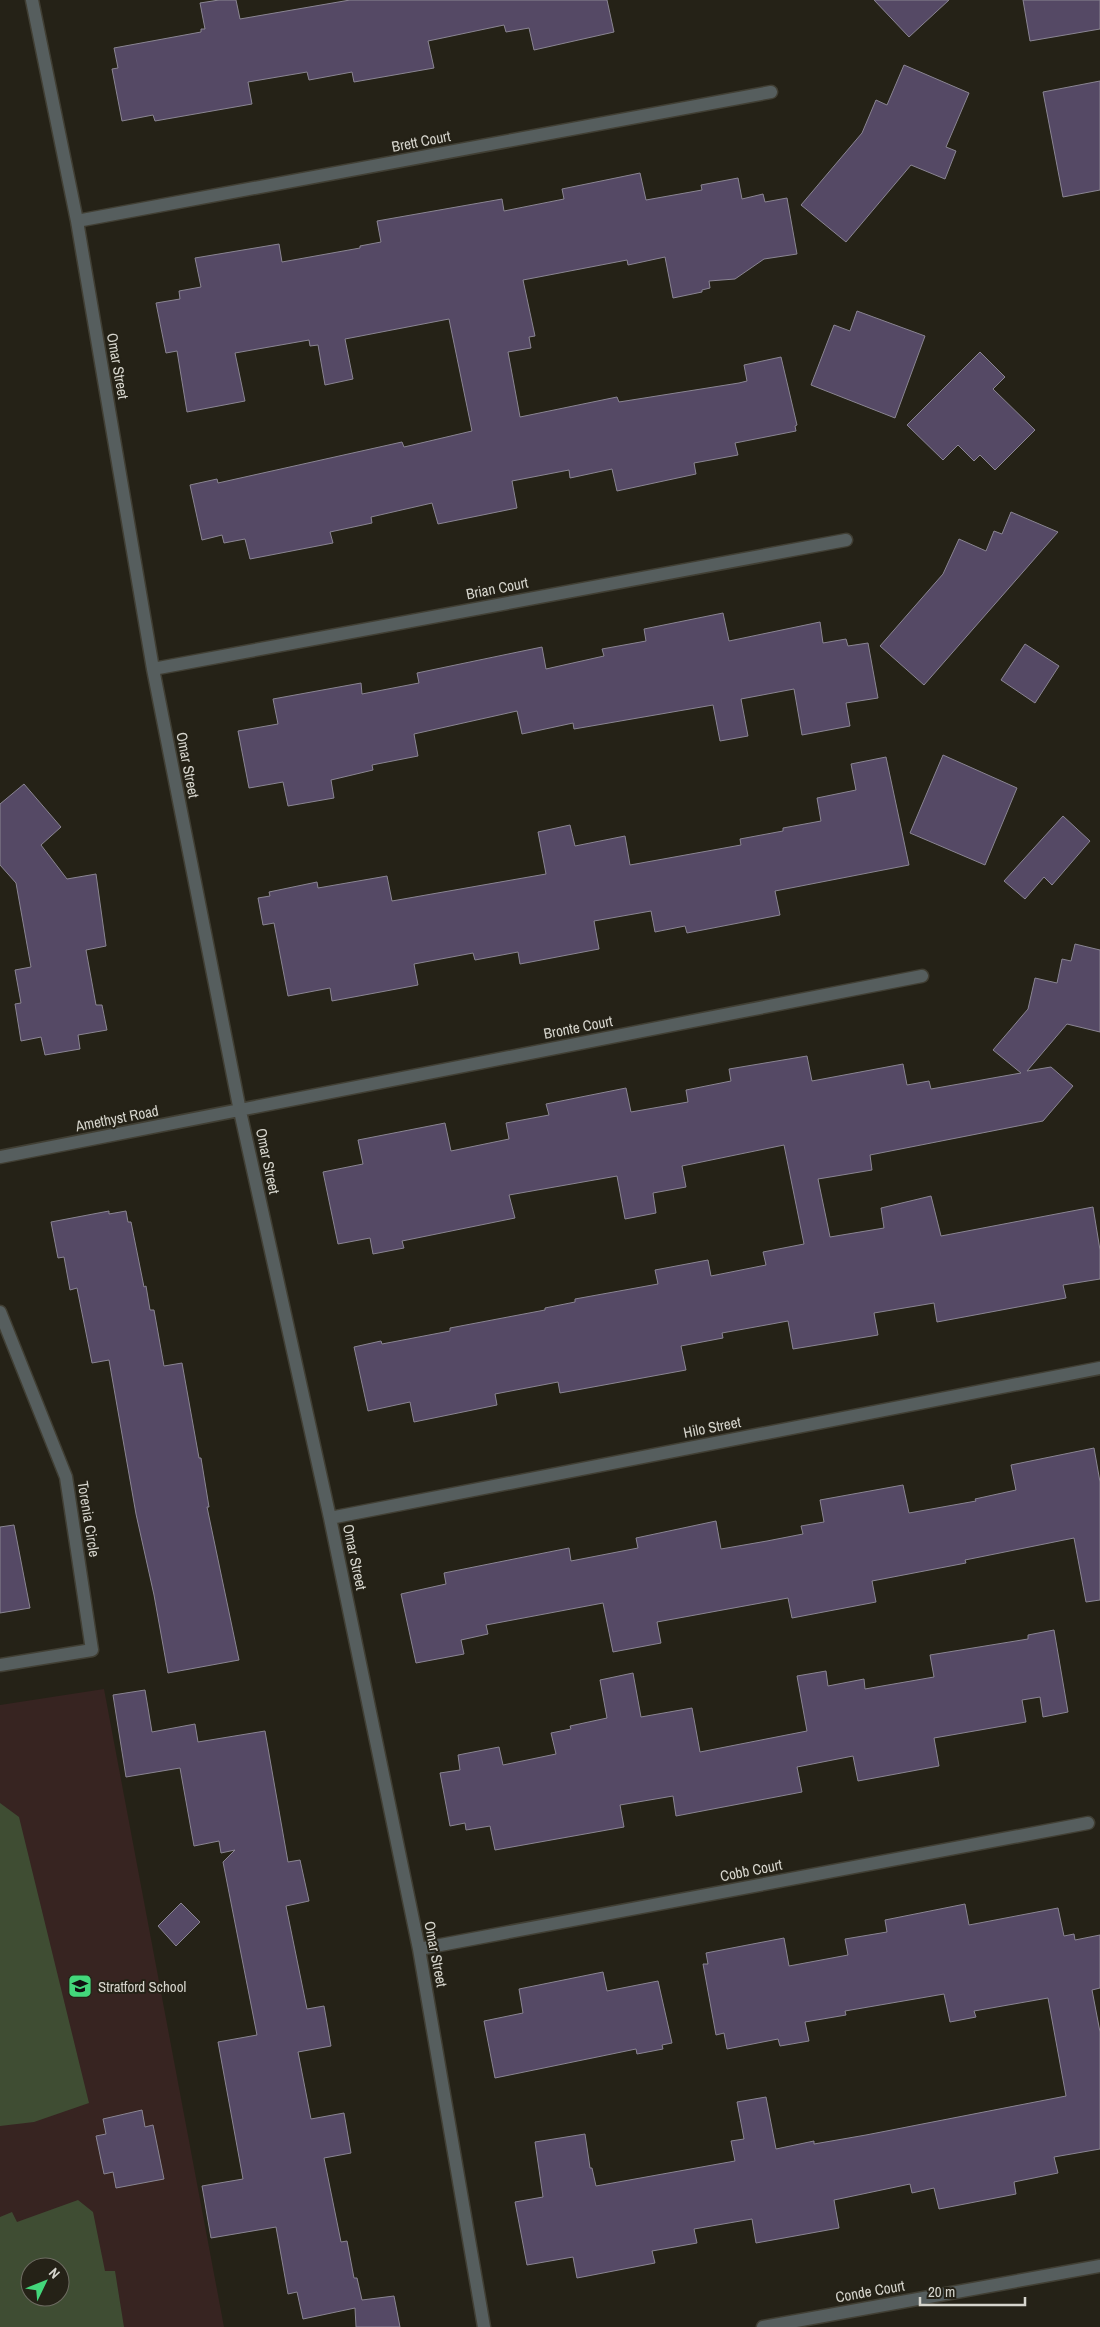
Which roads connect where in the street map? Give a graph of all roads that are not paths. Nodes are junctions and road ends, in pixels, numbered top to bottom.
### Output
1 (32, 0) edge
2 (771, 92) dead end
3 (77, 222) junction
4 (846, 540) dead end
5 (153, 669) junction
6 (922, 976) dead end
7 (240, 1111) junction
8 (0, 1157) edge
9 (0, 1312) edge
10 (1100, 1368) edge
11 (330, 1518) junction
12 (0, 1665) edge
13 (1088, 1823) dead end
14 (419, 1949) junction
15 (1100, 2266) edge
16 (484, 2327) edge
17 (764, 2327) edge

1 - 3 street, Omar Street
2 - 3 street, Brett Court
3 - 5 street, Omar Street
4 - 5 street, Brian Court
5 - 7 street, Omar Street
6 - 7 street, Bronte Court
7 - 8 street, Amethyst Road
7 - 11 street, Omar Street
9 - 12 street, Torenia Circle
10 - 11 street, Hilo Street
11 - 14 street, Omar Street
13 - 14 street, Cobb Court
14 - 16 street, Omar Street
15 - 17 street, Conde Court

